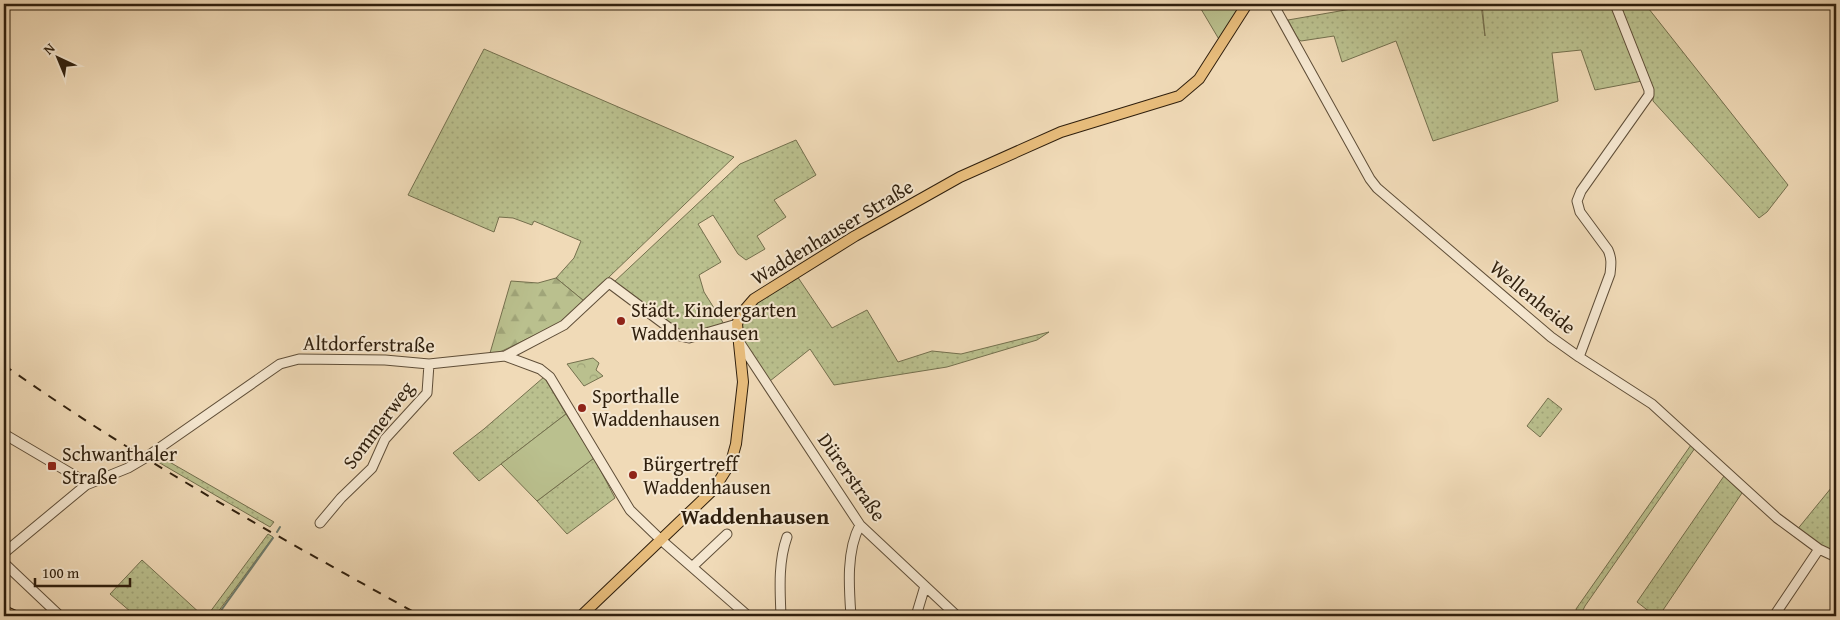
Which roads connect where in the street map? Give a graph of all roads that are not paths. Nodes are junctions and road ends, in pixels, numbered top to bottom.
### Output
1 (1247, 4) edge
2 (1273, 4) edge
3 (1615, 4) edge
4 (737, 324) junction
5 (738, 340) junction
6 (505, 356) junction
7 (1579, 357) junction
8 (428, 364) junction
9 (4, 434) edge
10 (86, 484) junction
11 (320, 523) dead end
12 (860, 525) junction
13 (727, 534) dead end
14 (787, 537) dead end
15 (660, 539) junction
16 (1819, 549) junction
17 (4, 553) edge
18 (1836, 557) edge
19 (4, 564) edge
20 (692, 567) junction
21 (925, 586) junction
22 (4, 611) edge
23 (15, 616) edge
24 (60, 616) edge
25 (581, 616) edge
26 (748, 616) edge
27 (782, 616) edge
28 (851, 616) edge
29 (916, 616) edge
30 (957, 616) edge
31 (1774, 616) edge

1 - 4 main road, Waddenhauser Straße
2 - 7 street, Wellenheide
3 - 7 street
4 - 5 main road
4 - 6 street
5 - 12 street, Dürerstraße
5 - 15 main road
6 - 8 street, Altdorferstraße
6 - 15 street, Altdorferstraße
7 - 16 street, Wellenheide
8 - 10 street, Altdorferstraße
8 - 11 street, Sommerweg
9 - 10 street
10 - 17 street, Altdorferstraße
12 - 21 street, Dürerstraße
12 - 28 street
13 - 20 street
14 - 27 street
15 - 20 street, Altdorferstraße
15 - 25 main road
16 - 18 street, Wellenheide
16 - 31 street
19 - 24 street
20 - 26 street, Altdorferstraße
21 - 29 street
21 - 30 street, Dürerstraße
22 - 23 main road

